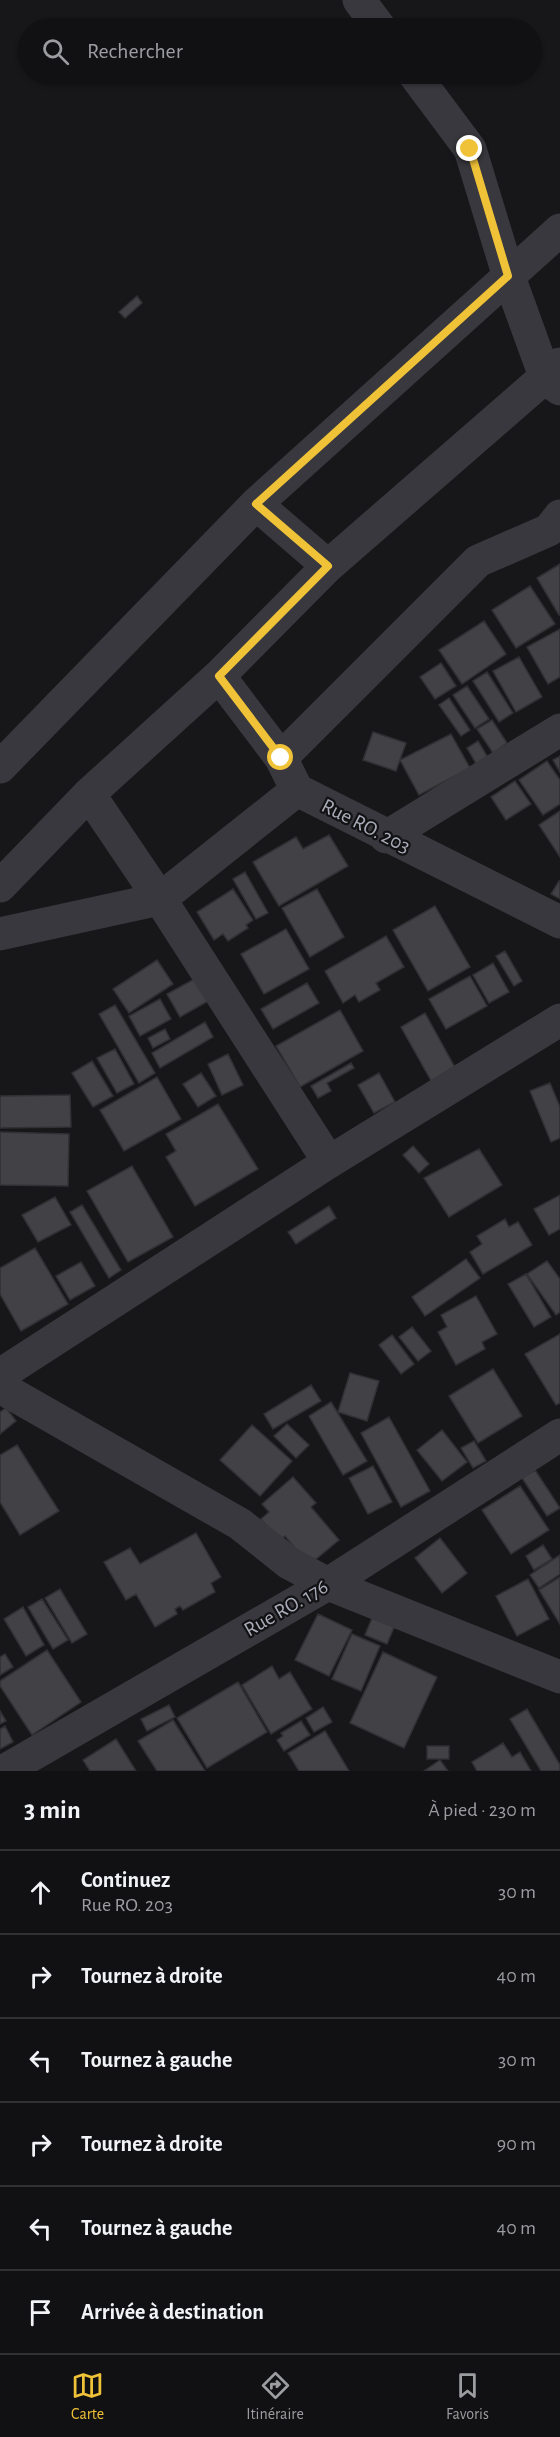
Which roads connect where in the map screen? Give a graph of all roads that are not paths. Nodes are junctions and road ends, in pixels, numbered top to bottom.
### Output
1 (359, 0) edge
2 (372, 18) edge
3 (421, 84) edge
4 (560, 230) edge
5 (508, 276) junction
6 (555, 377) edge
7 (256, 504) junction
8 (560, 516) edge
9 (328, 566) junction
10 (219, 676) junction
11 (560, 729) edge
12 (281, 758) junction
13 (0, 767) edge
14 (297, 789) junction
15 (89, 794) junction
16 (386, 837) junction
17 (0, 886) edge
18 (160, 898) junction
19 (560, 922) edge
20 (0, 934) edge
21 (560, 1020) edge
22 (329, 1162) junction
23 (0, 1375) edge
24 (0, 1387) edge
25 (560, 1435) edge
26 (328, 1584) junction
27 (560, 1677) edge
28 (4, 1771) edge

1 - 2 street
3 - 5 street
4 - 5 street
5 - 6 street
5 - 7 street
6 - 9 street
7 - 9 street
7 - 13 street
8 - 12 street
9 - 10 street
10 - 12 street, Rue RO. 203
10 - 15 street
11 - 16 street
12 - 14 street, Rue RO. 203
14 - 16 street, Rue RO. 203
14 - 18 street
15 - 17 street
15 - 18 street
16 - 19 street, Rue RO. 203
18 - 20 street
18 - 22 street
21 - 22 street
22 - 23 street
24 - 26 street
25 - 26 street, Rue RO. 176
26 - 27 street
26 - 28 street, Rue RO. 176

